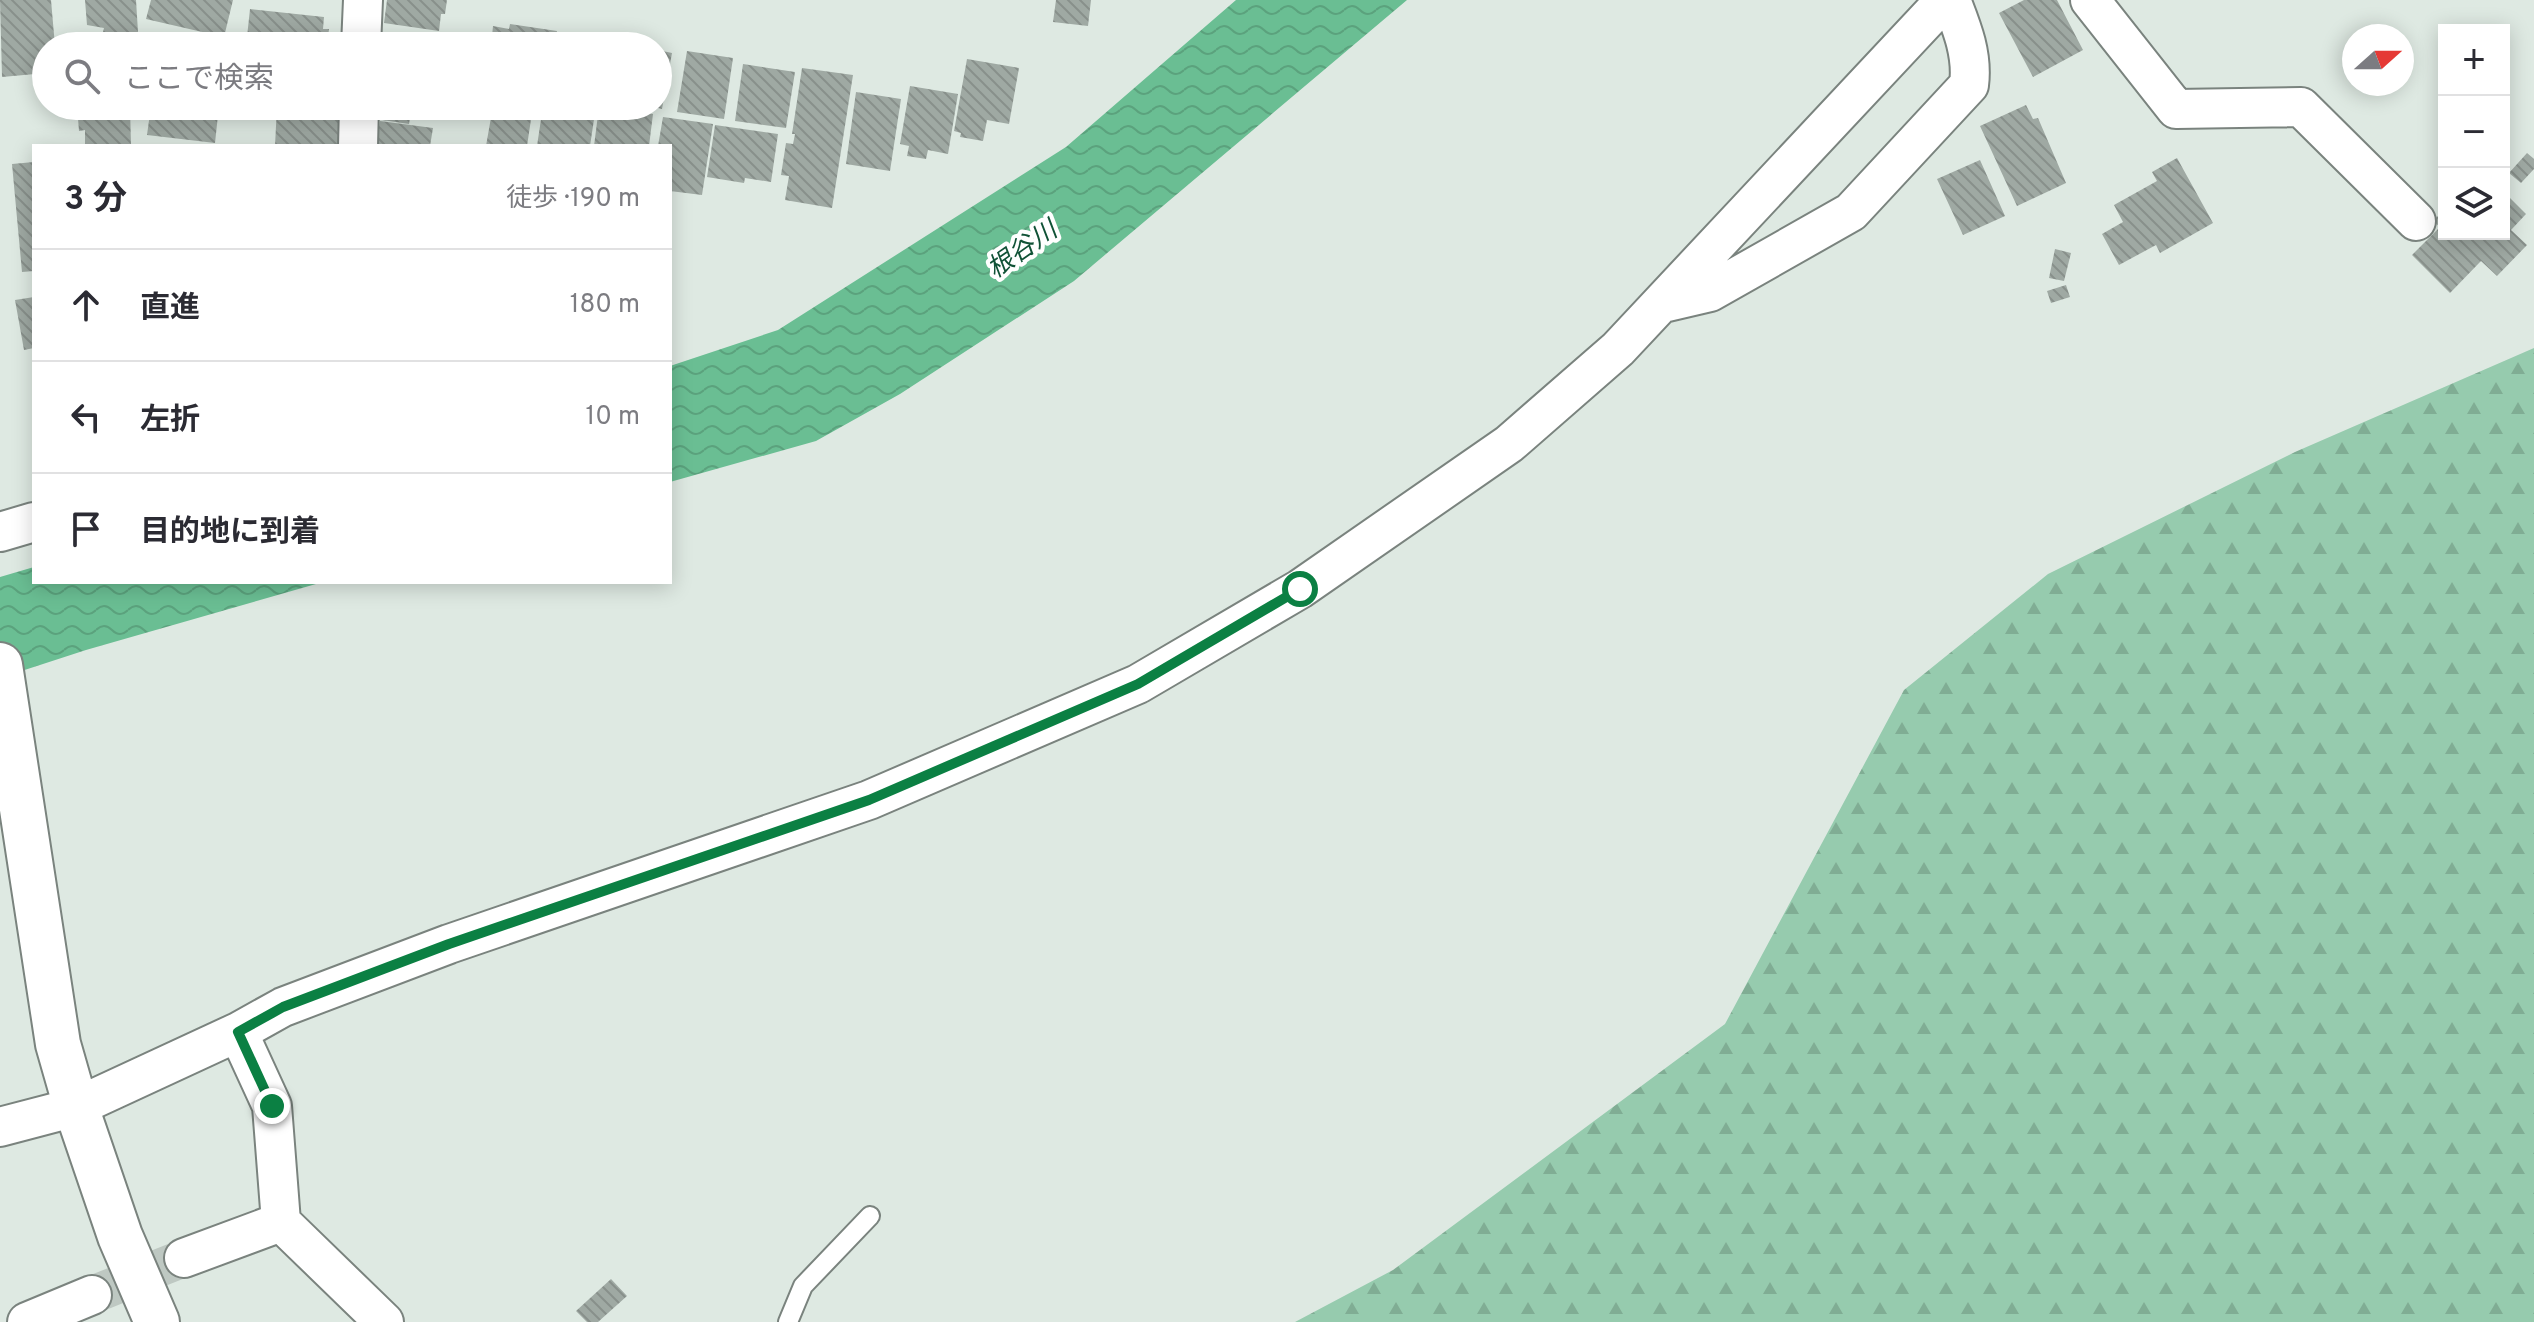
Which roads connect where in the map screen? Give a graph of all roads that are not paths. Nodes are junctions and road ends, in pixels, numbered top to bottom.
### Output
1 (363, 0) edge
2 (1945, 0) edge
3 (1951, 0) edge
4 (2090, 0) edge
5 (362, 32) edge
6 (359, 120) edge
7 (358, 144) edge
8 (2416, 221) dead end
9 (1663, 303) junction
10 (32, 523) edge
11 (0, 532) edge
12 (0, 665) edge
13 (238, 1032) junction
14 (76, 1107) junction
15 (0, 1127) edge
16 (870, 1216) dead end
17 (281, 1222) junction
18 (184, 1258) tunnel mouth
19 (92, 1295) tunnel mouth
20 (27, 1322) edge
21 (157, 1322) edge
22 (384, 1322) edge
23 (788, 1322) edge

1 - 5 street
2 - 9 street
3 - 9 street
4 - 8 street
6 - 7 street
9 - 13 street
10 - 11 street
12 - 14 street
13 - 14 street
13 - 17 street
14 - 15 street
14 - 21 street
16 - 23 lane
17 - 18 street
17 - 22 street
19 - 20 street

